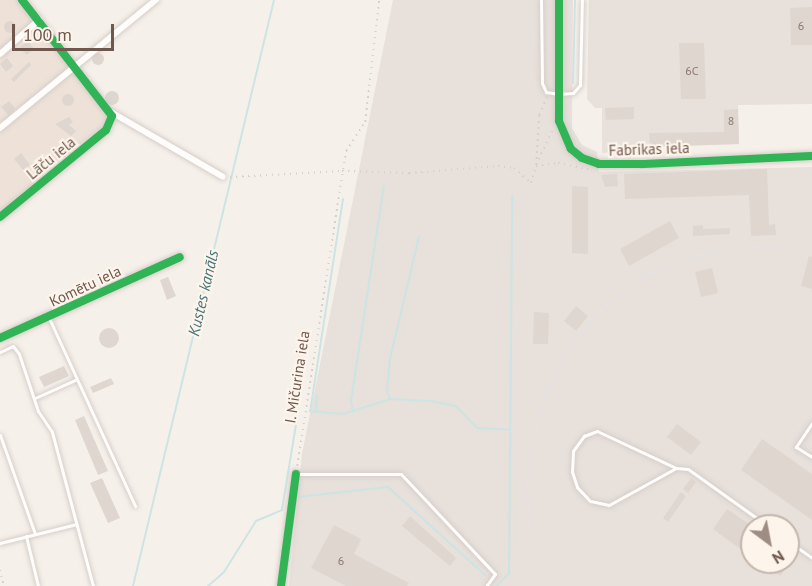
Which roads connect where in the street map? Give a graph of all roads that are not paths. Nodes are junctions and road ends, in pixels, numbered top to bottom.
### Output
1 (22, 0) edge
2 (156, 0) edge
3 (541, 0) edge
4 (559, 0) edge
5 (582, 0) edge
6 (39, 20) junction
7 (0, 54) edge
8 (74, 64) junction
9 (559, 94) junction
10 (111, 114) junction
11 (0, 128) edge
12 (812, 156) edge
13 (223, 177) road end
14 (0, 217) edge
15 (180, 257) dead end
16 (49, 318) junction
17 (0, 338) edge
18 (0, 352) edge
19 (77, 379) junction
20 (35, 398) junction
21 (812, 423) edge
22 (0, 435) edge
23 (812, 457) edge
24 (676, 468) junction
25 (296, 474) joint
26 (135, 506) dead end
27 (751, 514) edge
28 (77, 524) junction
29 (35, 534) junction
30 (26, 536) junction
31 (0, 543) edge
32 (487, 585) edge
33 (38, 586) edge
34 (93, 586) edge
35 (281, 586) edge

1 - 6 street
2 - 8 street
3 - 9 lane
4 - 9 street, Fabrikas iela
5 - 9 lane
6 - 7 street
6 - 8 street
8 - 10 street
8 - 11 street
9 - 12 street, Fabrikas iela
10 - 13 street
10 - 14 street, Lāču iela
15 - 16 street, Komētu iela
16 - 17 street, Komētu iela
16 - 19 lane
18 - 20 lane
19 - 20 lane
19 - 26 lane
20 - 28 lane
21 - 23 lane
22 - 29 lane
24 - 24 lane
24 - 27 lane
25 - 32 lane
25 - 35 street
28 - 29 lane
28 - 34 lane
29 - 30 lane
30 - 31 lane
30 - 33 lane

